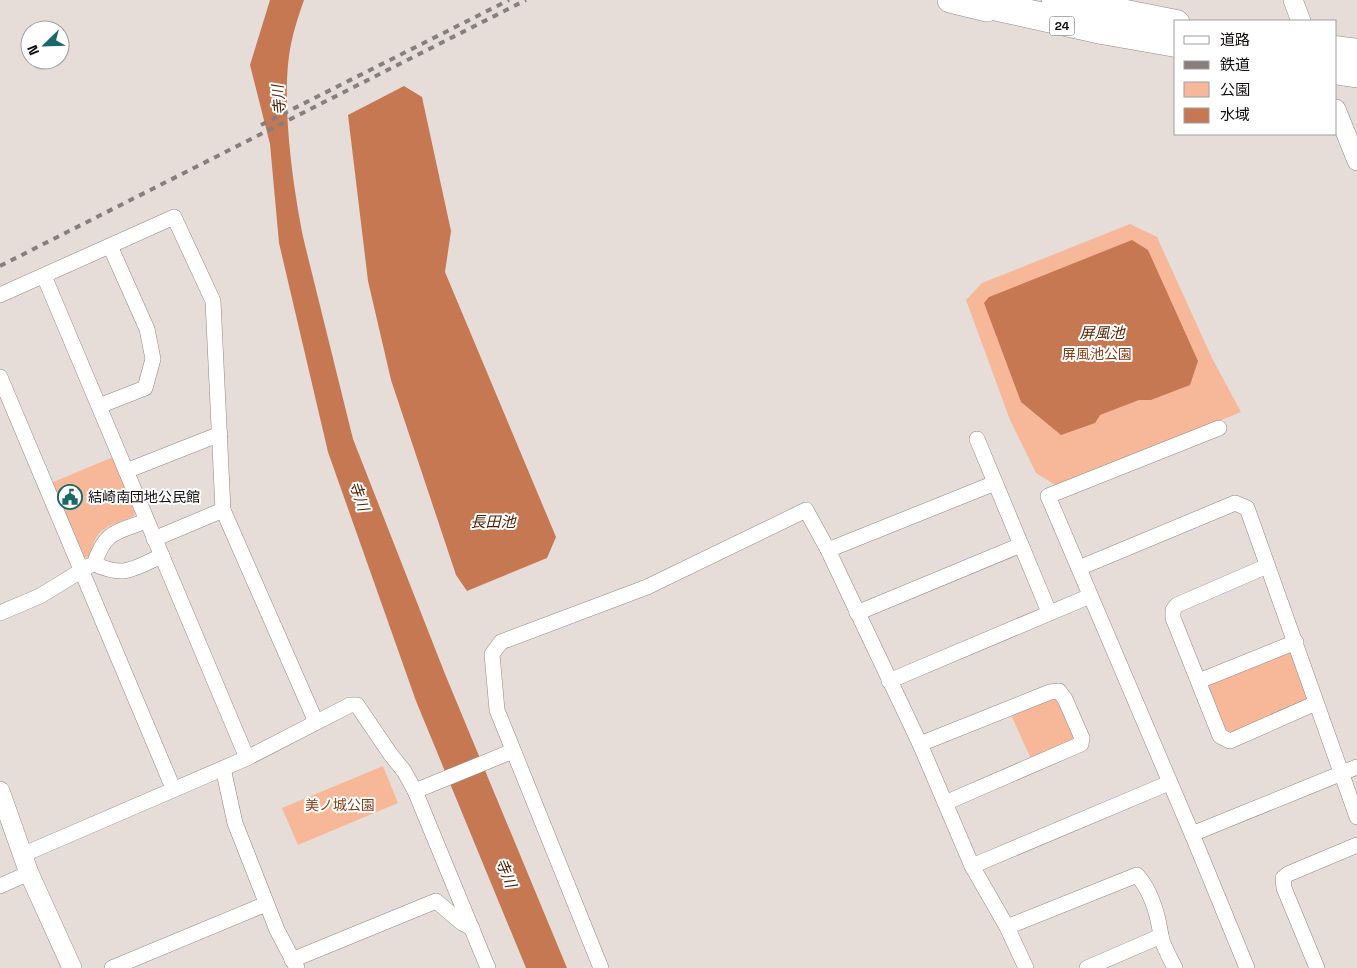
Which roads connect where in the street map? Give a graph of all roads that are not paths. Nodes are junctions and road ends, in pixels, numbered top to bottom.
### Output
1 (950, 0) edge
2 (968, 0) edge
3 (1056, 0) edge
4 (1074, 0) edge
5 (1293, 0) edge
6 (1184, 20) edge
7 (1301, 20) edge
8 (1174, 24) edge
9 (1174, 45) edge
10 (1174, 45) edge
11 (1337, 46) edge
12 (1357, 49) edge
13 (1337, 50) edge
14 (1357, 53) edge
15 (1337, 68) edge
16 (1357, 70) edge
17 (1337, 72) edge
18 (1357, 75) edge
19 (1337, 111) edge
20 (1357, 161) edge
21 (110, 246) junction
22 (44, 276) junction
23 (0, 295) edge
24 (0, 377) edge
25 (99, 406) junction
26 (1219, 428) dead end
27 (220, 434) junction
28 (977, 439) dead end
29 (126, 471) junction
30 (994, 483) junction
31 (223, 510) junction
32 (146, 521) junction
33 (154, 539) junction
34 (1021, 545) junction
35 (828, 550) junction
36 (162, 556) junction
37 (1267, 566) junction
38 (87, 567) junction
39 (1078, 568) junction
40 (1090, 596) junction
41 (1049, 612) junction
42 (0, 613) edge
43 (857, 613) junction
44 (1296, 642) junction
45 (890, 681) junction
46 (1200, 682) junction
47 (1316, 703) junction
48 (316, 722) junction
49 (920, 744) junction
50 (508, 753) junction
51 (246, 758) junction
52 (1357, 767) edge
53 (223, 768) junction
54 (1340, 773) junction
55 (1169, 783) junction
56 (173, 788) junction
57 (419, 790) junction
58 (0, 791) edge
59 (945, 803) junction
60 (1357, 818) edge
61 (1192, 834) junction
62 (1357, 845) edge
63 (22, 855) junction
64 (972, 866) junction
65 (29, 873) junction
66 (0, 886) edge
67 (266, 904) junction
68 (1007, 927) junction
69 (472, 928) junction
70 (1161, 936) junction
71 (294, 964) edge
72 (1095, 967) edge
73 (72, 968) edge
74 (112, 968) edge
75 (488, 968) edge
76 (601, 968) edge
77 (1026, 968) edge
78 (1175, 968) edge
79 (1246, 968) edge
80 (1317, 968) edge

1 - 9 highway, 24
2 - 10 highway
3 - 8 highway
4 - 6 highway, 24
5 - 7 street
11 - 12 highway
13 - 14 highway
15 - 16 highway
17 - 18 highway
19 - 20 street
21 - 22 street
21 - 25 street
21 - 27 street
22 - 23 street
22 - 25 street
24 - 38 street
25 - 29 street
26 - 39 street
27 - 29 street
27 - 31 street
28 - 30 street
29 - 32 street
30 - 34 street
30 - 35 street
31 - 33 street
31 - 48 street
32 - 33 street
32 - 38 street
33 - 36 street
34 - 41 street
34 - 43 street
35 - 43 street
35 - 50 street
36 - 38 street
36 - 51 street
37 - 39 street
37 - 44 street
37 - 46 street
38 - 42 street
38 - 56 street
39 - 40 street
40 - 41 street
40 - 55 street
41 - 45 street
43 - 45 street
44 - 46 street
44 - 47 street
45 - 49 street
46 - 47 street
47 - 54 street
48 - 51 street
48 - 57 street
49 - 59 street
49 - 59 street
50 - 57 street
50 - 76 street
51 - 53 street
52 - 54 street
53 - 56 street
53 - 67 street
54 - 60 street
54 - 61 street
55 - 61 street
55 - 64 street
56 - 63 street
57 - 69 street
58 - 63 street
59 - 64 street
61 - 79 street
62 - 80 street
63 - 65 street
64 - 68 street
65 - 66 street
65 - 73 street
67 - 71 street
67 - 74 street
68 - 70 street
68 - 77 street
69 - 71 street
69 - 75 street
70 - 72 street
70 - 78 street

